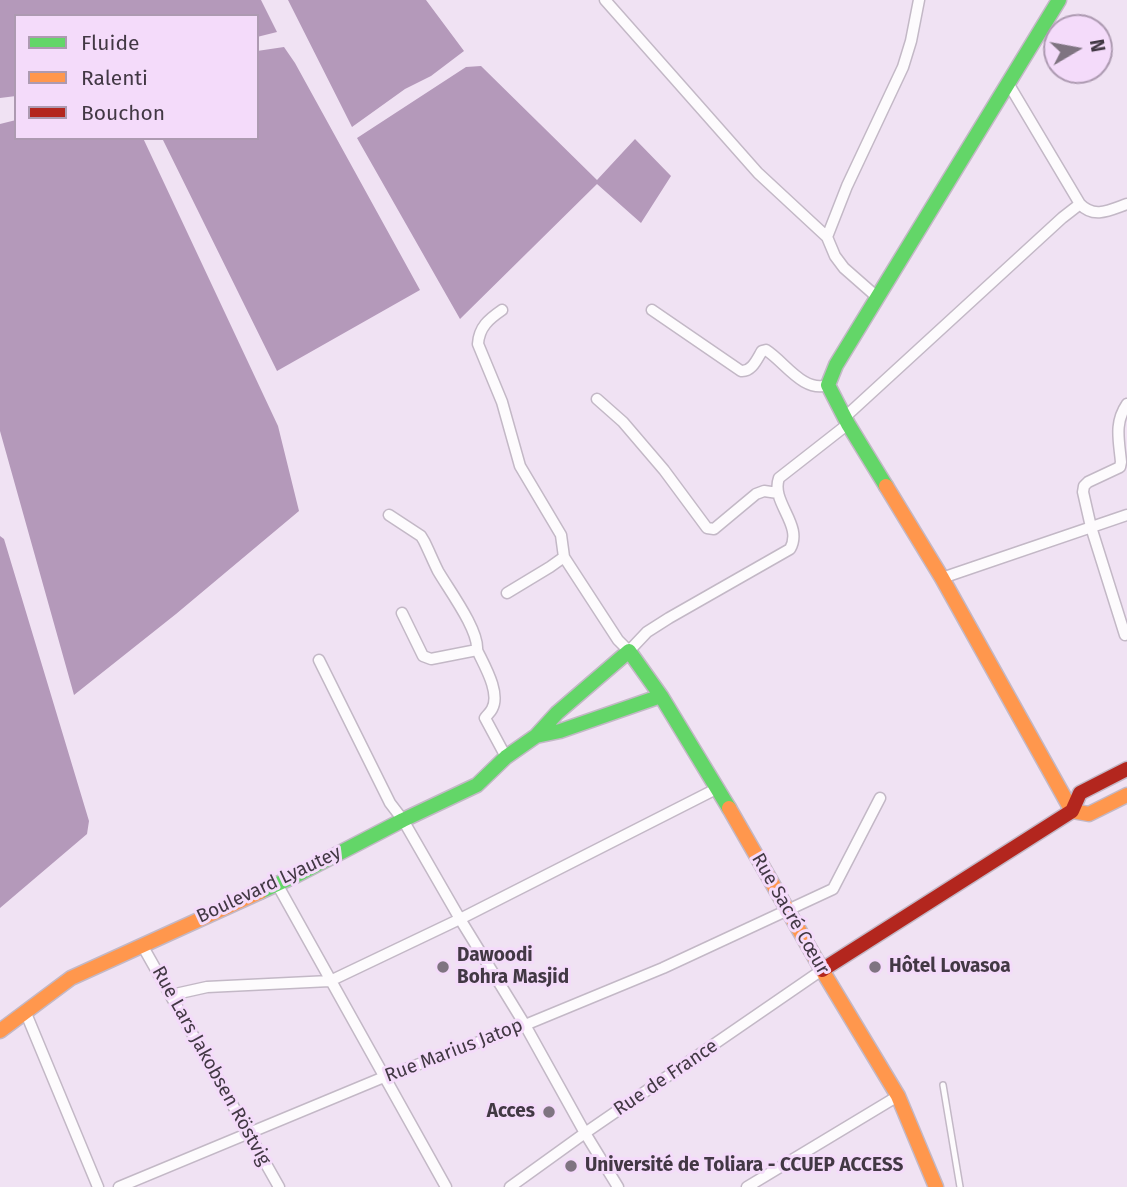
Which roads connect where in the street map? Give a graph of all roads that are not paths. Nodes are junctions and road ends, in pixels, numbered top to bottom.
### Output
1 (605, 0) edge
2 (919, 0) edge
3 (1059, 0) edge
4 (1009, 83) junction
5 (1080, 204) junction
6 (1127, 204) edge
7 (827, 237) junction
8 (877, 297) junction
9 (502, 310) dead end
10 (652, 310) dead end
11 (828, 385) junction
12 (597, 399) dead end
13 (1127, 404) edge
14 (847, 421) junction
15 (778, 493) junction
16 (389, 515) dead end
17 (1127, 515) edge
18 (1091, 527) junction
19 (564, 557) junction
20 (942, 578) junction
21 (508, 593) dead end
22 (402, 613) dead end
23 (1125, 635) edge
24 (477, 650) junction
25 (629, 651) junction
26 (318, 660) dead end
27 (661, 696) junction
28 (536, 736) junction
29 (506, 757) junction
30 (1127, 769) edge
31 (718, 788) junction
32 (1127, 795) edge
33 (880, 798) dead end
34 (1072, 811) junction
35 (403, 820) junction
36 (277, 884) junction
37 (788, 911) junction
38 (460, 919) junction
39 (142, 944) junction
40 (822, 970) junction
41 (330, 981) junction
42 (171, 995) junction
43 (25, 1011) junction
44 (525, 1025) junction
45 (0, 1031) edge
46 (384, 1077) junction
47 (943, 1085) dead end
48 (898, 1096) junction
49 (248, 1132) junction
50 (585, 1133) junction
51 (98, 1187) edge
52 (119, 1187) edge
53 (279, 1187) edge
54 (446, 1187) edge
55 (510, 1187) edge
56 (618, 1187) edge
57 (747, 1187) edge
58 (936, 1187) edge
59 (960, 1187) edge

1 - 7 street
2 - 7 street
3 - 4 street
4 - 5 street
4 - 8 street
5 - 6 street
5 - 14 street
7 - 8 street
8 - 11 street
9 - 19 street
10 - 11 street
11 - 14 street
12 - 15 street
13 - 18 street
14 - 15 street
14 - 20 street
15 - 25 street
16 - 24 street
17 - 18 street
18 - 20 street
18 - 23 street
19 - 21 street
19 - 25 street
20 - 34 street
22 - 24 street
24 - 29 street
25 - 27 street, Rue Sacré Cœur
25 - 28 street, Boulevard Lyautey
26 - 35 street
27 - 28 street, Boulevard Lyautey
27 - 31 street, Rue Sacré Cœur
28 - 29 street, Boulevard Lyautey
29 - 35 street, Boulevard Lyautey
30 - 34 street
31 - 37 street, Rue Sacré Cœur
31 - 38 street
32 - 34 street
33 - 37 street, Rue Marius Jatop
34 - 40 street
35 - 36 street, Boulevard Lyautey
35 - 38 street
36 - 39 street, Boulevard Lyautey
36 - 41 street
37 - 40 street, Rue Sacré Cœur
37 - 44 street, Rue Marius Jatop
38 - 41 street
38 - 44 street
39 - 42 street, Rue Lars Jakobsen Röstvig
39 - 43 street, Boulevard Lyautey
40 - 48 street, Rue Sacré Cœur
40 - 50 street, Rue de France
41 - 42 street
41 - 46 street
42 - 49 street, Rue Lars Jakobsen Röstvig
43 - 45 street, Boulevard Lyautey
43 - 51 street
44 - 46 street, Rue Marius Jatop
44 - 50 street
46 - 49 street, Rue Marius Jatop
46 - 54 street
47 - 59 lane
48 - 57 street
48 - 58 street, Rue Sacré Cœur
49 - 52 street, Rue Marius Jatop
49 - 53 street, Rue Lars Jakobsen Röstvig
50 - 55 street, Rue de France
50 - 56 street

